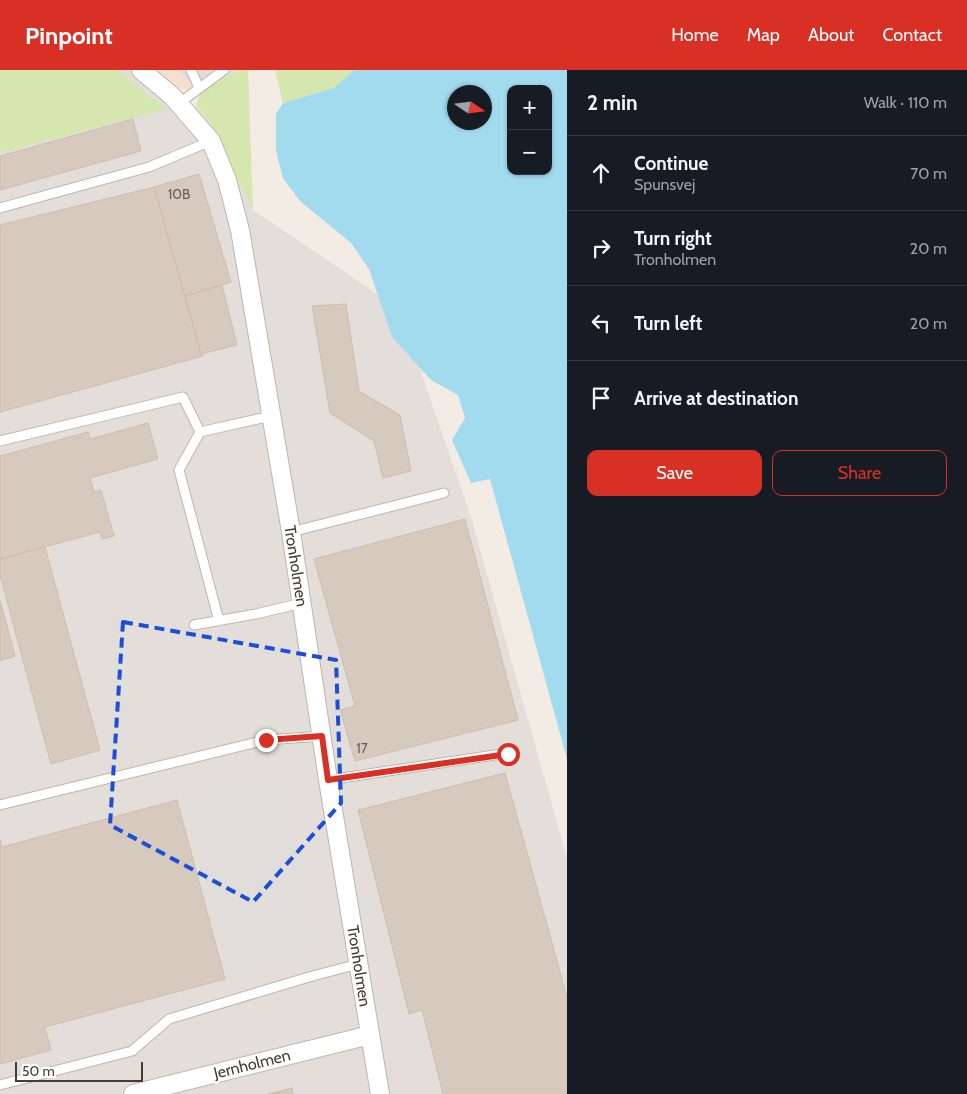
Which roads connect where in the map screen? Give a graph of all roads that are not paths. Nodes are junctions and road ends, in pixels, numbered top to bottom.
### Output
1 (141, 70) edge
2 (191, 70) edge
3 (224, 70) edge
4 (199, 88) junction
5 (178, 104) junction
6 (211, 142) junction
7 (0, 208) edge
8 (271, 416) junction
9 (200, 432) junction
10 (0, 441) edge
11 (444, 493) dead end
12 (291, 532) junction
13 (302, 603) junction
14 (219, 620) junction
15 (194, 624) dead end
16 (322, 736) junction
17 (508, 754) dead end
18 (328, 780) junction
19 (0, 805) edge
20 (358, 964) junction
21 (370, 1035) junction
22 (0, 1086) edge
23 (133, 1094) edge
24 (380, 1094) edge

1 - 5 street, Tronholmen
2 - 4 lane
3 - 4 lane
4 - 5 lane
5 - 6 street, Tronholmen
6 - 7 lane
6 - 8 street, Tronholmen
8 - 9 lane
8 - 12 street, Tronholmen
9 - 10 lane
9 - 14 lane
11 - 12 lane
12 - 13 street, Tronholmen
13 - 14 lane
13 - 16 street, Tronholmen
14 - 15 lane
16 - 18 street, Tronholmen
16 - 19 lane
17 - 18 lane
18 - 20 street, Tronholmen
20 - 21 street, Tronholmen
20 - 22 lane
21 - 23 street, Jernholmen
21 - 24 street, Tronholmen

